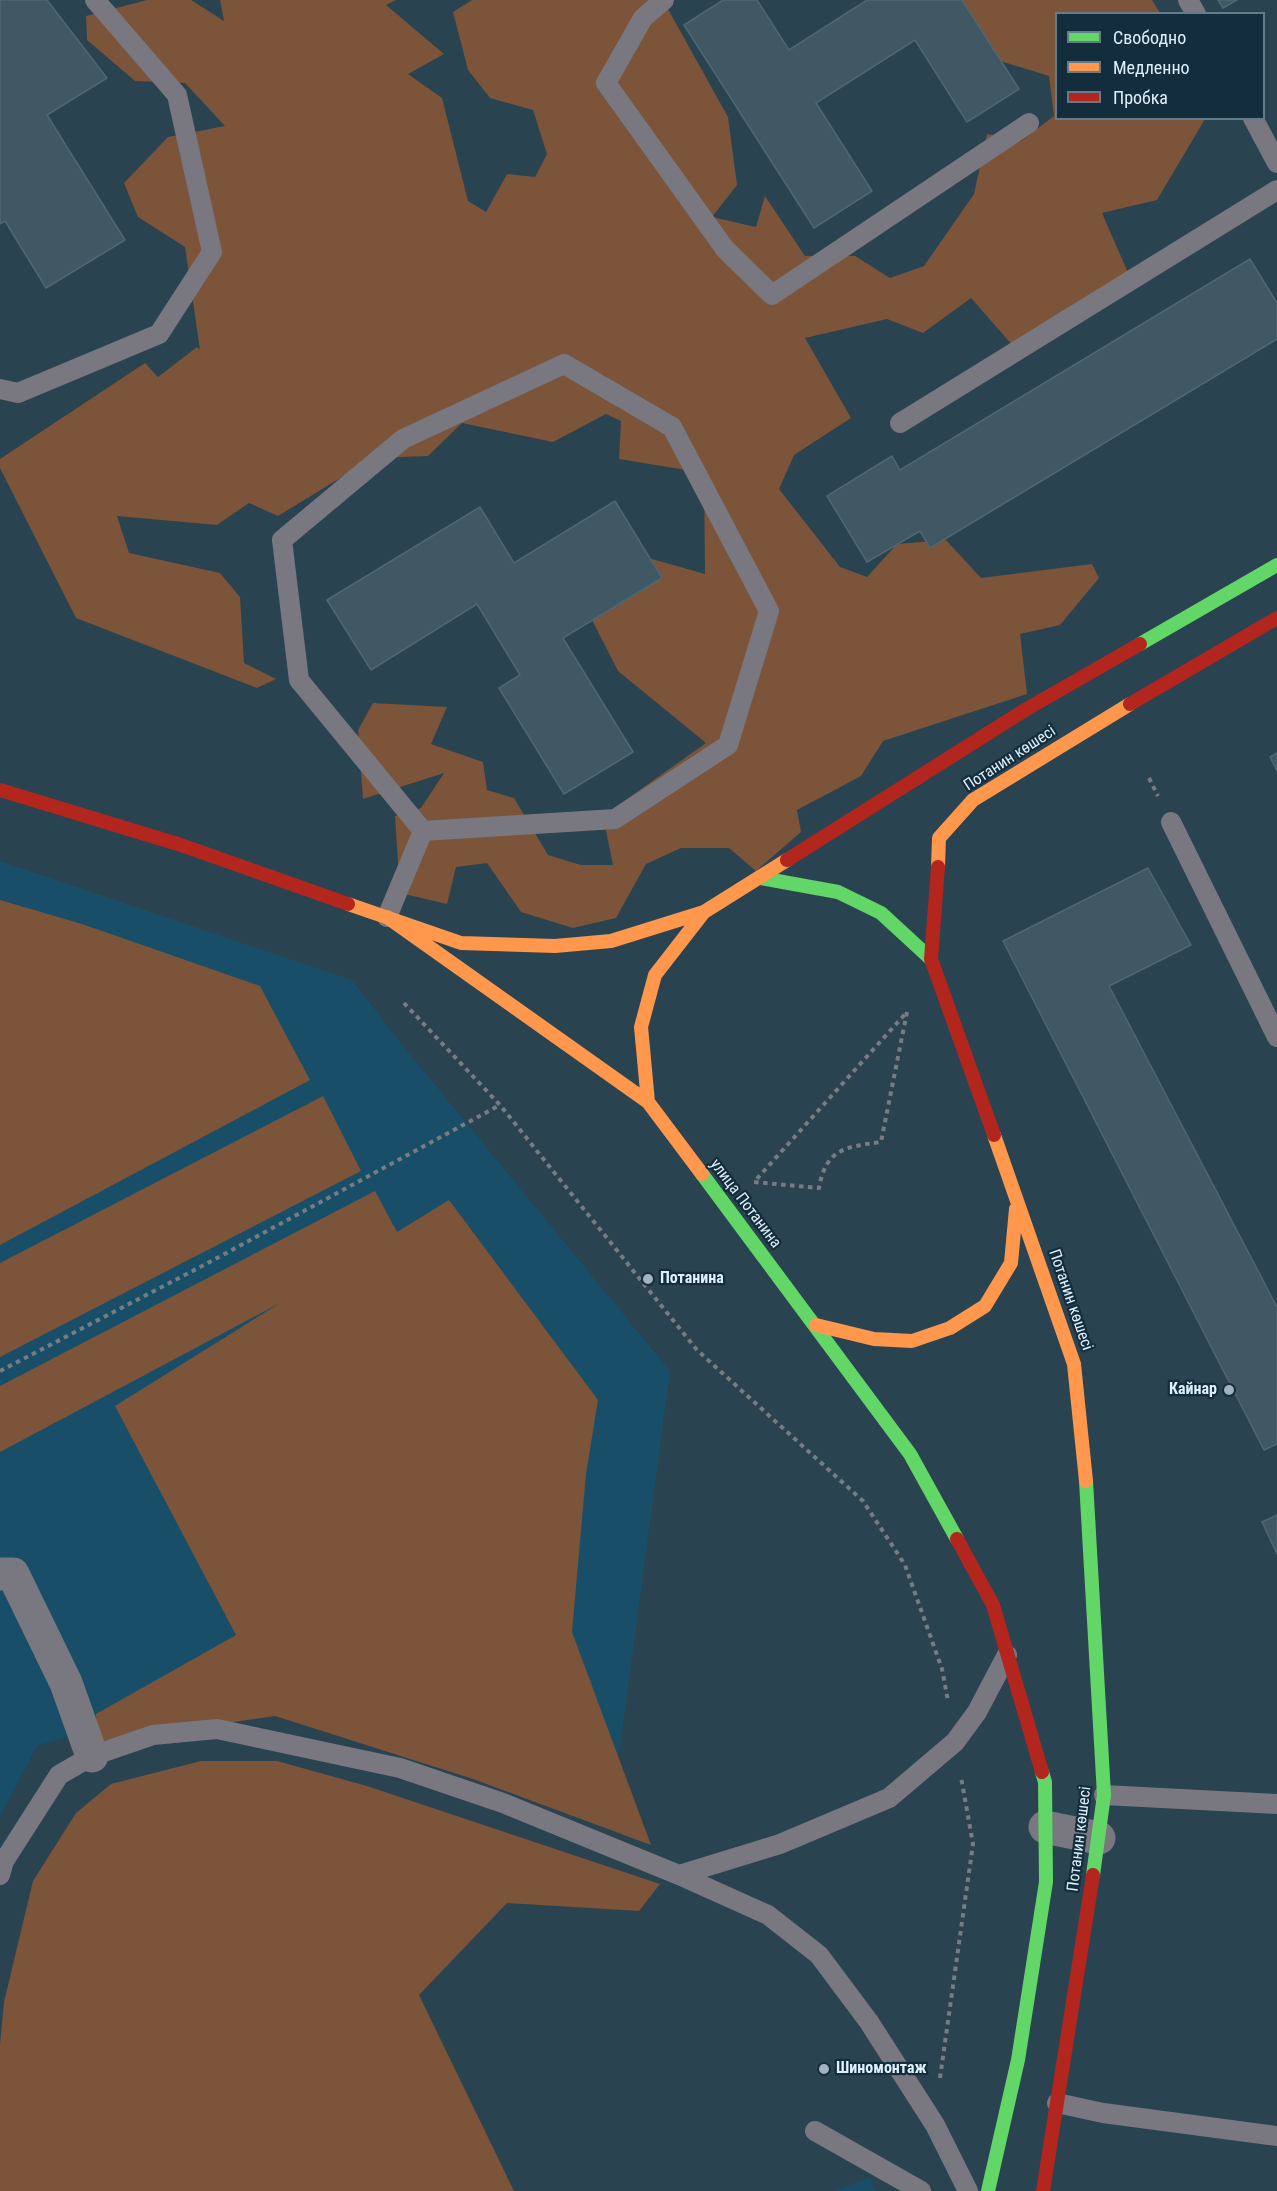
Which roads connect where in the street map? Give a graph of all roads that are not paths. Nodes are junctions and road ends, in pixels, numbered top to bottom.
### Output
1 (95, 0) edge
2 (664, 0) edge
3 (1254, 120) edge
4 (1029, 123) dead end
5 (1277, 163) edge
6 (1277, 190) edge
7 (0, 389) edge
8 (900, 423) dead end
9 (1277, 565) edge
10 (1277, 618) edge
11 (0, 790) edge
12 (1171, 822) dead end
13 (423, 831) junction
14 (760, 878) junction
15 (704, 912) junction
16 (387, 917) junction
17 (931, 959) junction
18 (1277, 1037) edge
19 (648, 1102) junction
20 (1017, 1197) junction
21 (816, 1325) junction
22 (0, 1574) edge
23 (1007, 1655) junction
24 (92, 1756) junction
25 (1104, 1795) junction
26 (1277, 1804) edge
27 (1045, 1827) junction
28 (1099, 1838) junction
29 (1, 1864) edge
30 (679, 1875) junction
31 (1057, 2103) junction
32 (815, 2131) dead end
33 (1277, 2136) edge
34 (921, 2191) edge
35 (968, 2191) edge
36 (988, 2191) edge
37 (1043, 2191) edge

1 - 7 lane
2 - 4 lane
3 - 5 lane
6 - 8 lane
9 - 14 main road, Потанин көшесі
10 - 17 main road, Потанин көшесі
11 - 16 main road
12 - 18 lane
13 - 13 lane
13 - 16 lane
14 - 15 main road, Потанин көшесі
14 - 17 main road
15 - 16 main road
15 - 19 main road
16 - 19 main road
17 - 20 main road, Потанин көшесі
19 - 21 main road, улица Потанина
20 - 21 main road
20 - 25 main road, Потанин көшесі
21 - 23 main road, Потанин көшесі
22 - 24 street
23 - 27 main road, Потанин көшесі
23 - 30 lane
24 - 29 lane
24 - 30 lane
25 - 26 lane
25 - 28 main road, Потанин көшесі
27 - 28 street
27 - 36 main road, Потанин көшесі
28 - 31 main road, Потанин көшесі
30 - 35 lane
31 - 33 lane
31 - 37 main road, Потанин көшесі
32 - 34 lane

